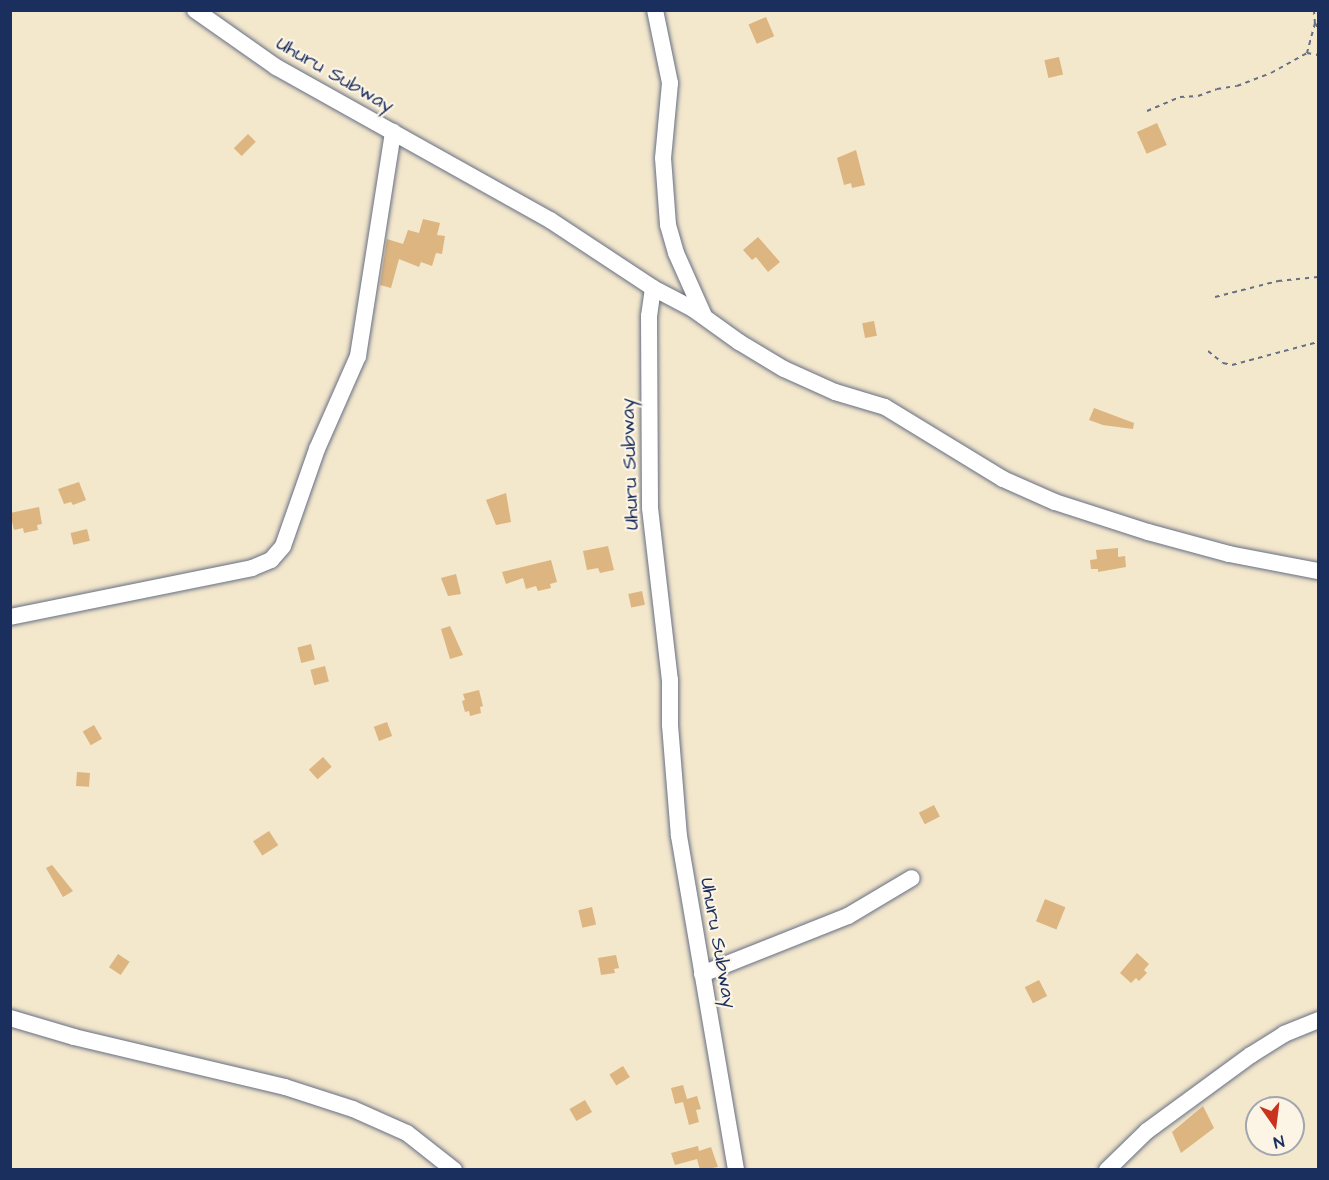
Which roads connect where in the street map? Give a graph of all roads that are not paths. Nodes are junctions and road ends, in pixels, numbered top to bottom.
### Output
1 (195, 10) edge
2 (655, 10) edge
3 (393, 132) junction
4 (653, 288) junction
5 (704, 316) junction
6 (1318, 571) edge
7 (10, 617) edge
8 (912, 878) dead end
9 (702, 974) junction
10 (10, 1018) edge
11 (1318, 1020) edge
12 (454, 1170) edge
13 (736, 1170) edge
14 (1107, 1170) edge

1 - 3 street, Uhuru Subway
2 - 5 street
3 - 4 street, Uhuru Subway
3 - 7 street
4 - 5 street
4 - 9 street, Uhuru Subway
5 - 6 street
8 - 9 street
9 - 13 street, Uhuru Subway
10 - 12 street
11 - 14 street

